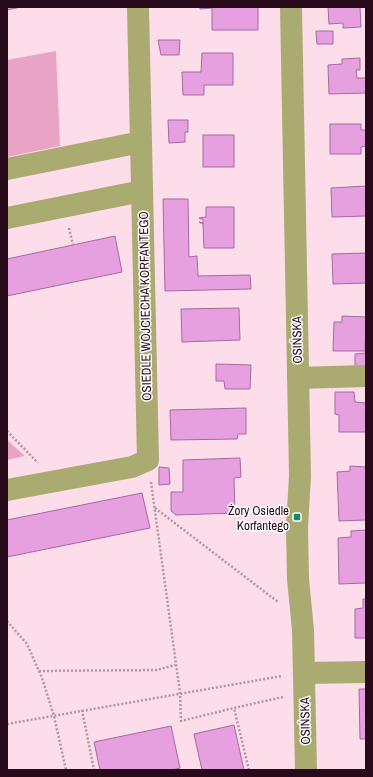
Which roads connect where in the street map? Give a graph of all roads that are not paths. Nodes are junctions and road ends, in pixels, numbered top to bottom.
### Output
1 (138, 7) edge
2 (291, 7) edge
3 (141, 142) junction
4 (7, 169) edge
5 (142, 191) junction
6 (7, 218) edge
7 (366, 376) edge
8 (298, 378) junction
9 (7, 490) edge
10 (366, 672) edge
11 (304, 673) junction
12 (306, 770) edge

1 - 3 street, OSIEDLE WOJCIECHA KORFANTEGO
2 - 8 street, OSIŃSKA
3 - 4 street
3 - 5 street, OSIEDLE WOJCIECHA KORFANTEGO
5 - 6 street
5 - 9 street, OSIEDLE WOJCIECHA KORFANTEGO
7 - 8 street
8 - 11 street, OSIŃSKA
10 - 11 street
11 - 12 street, OSIŃSKA

